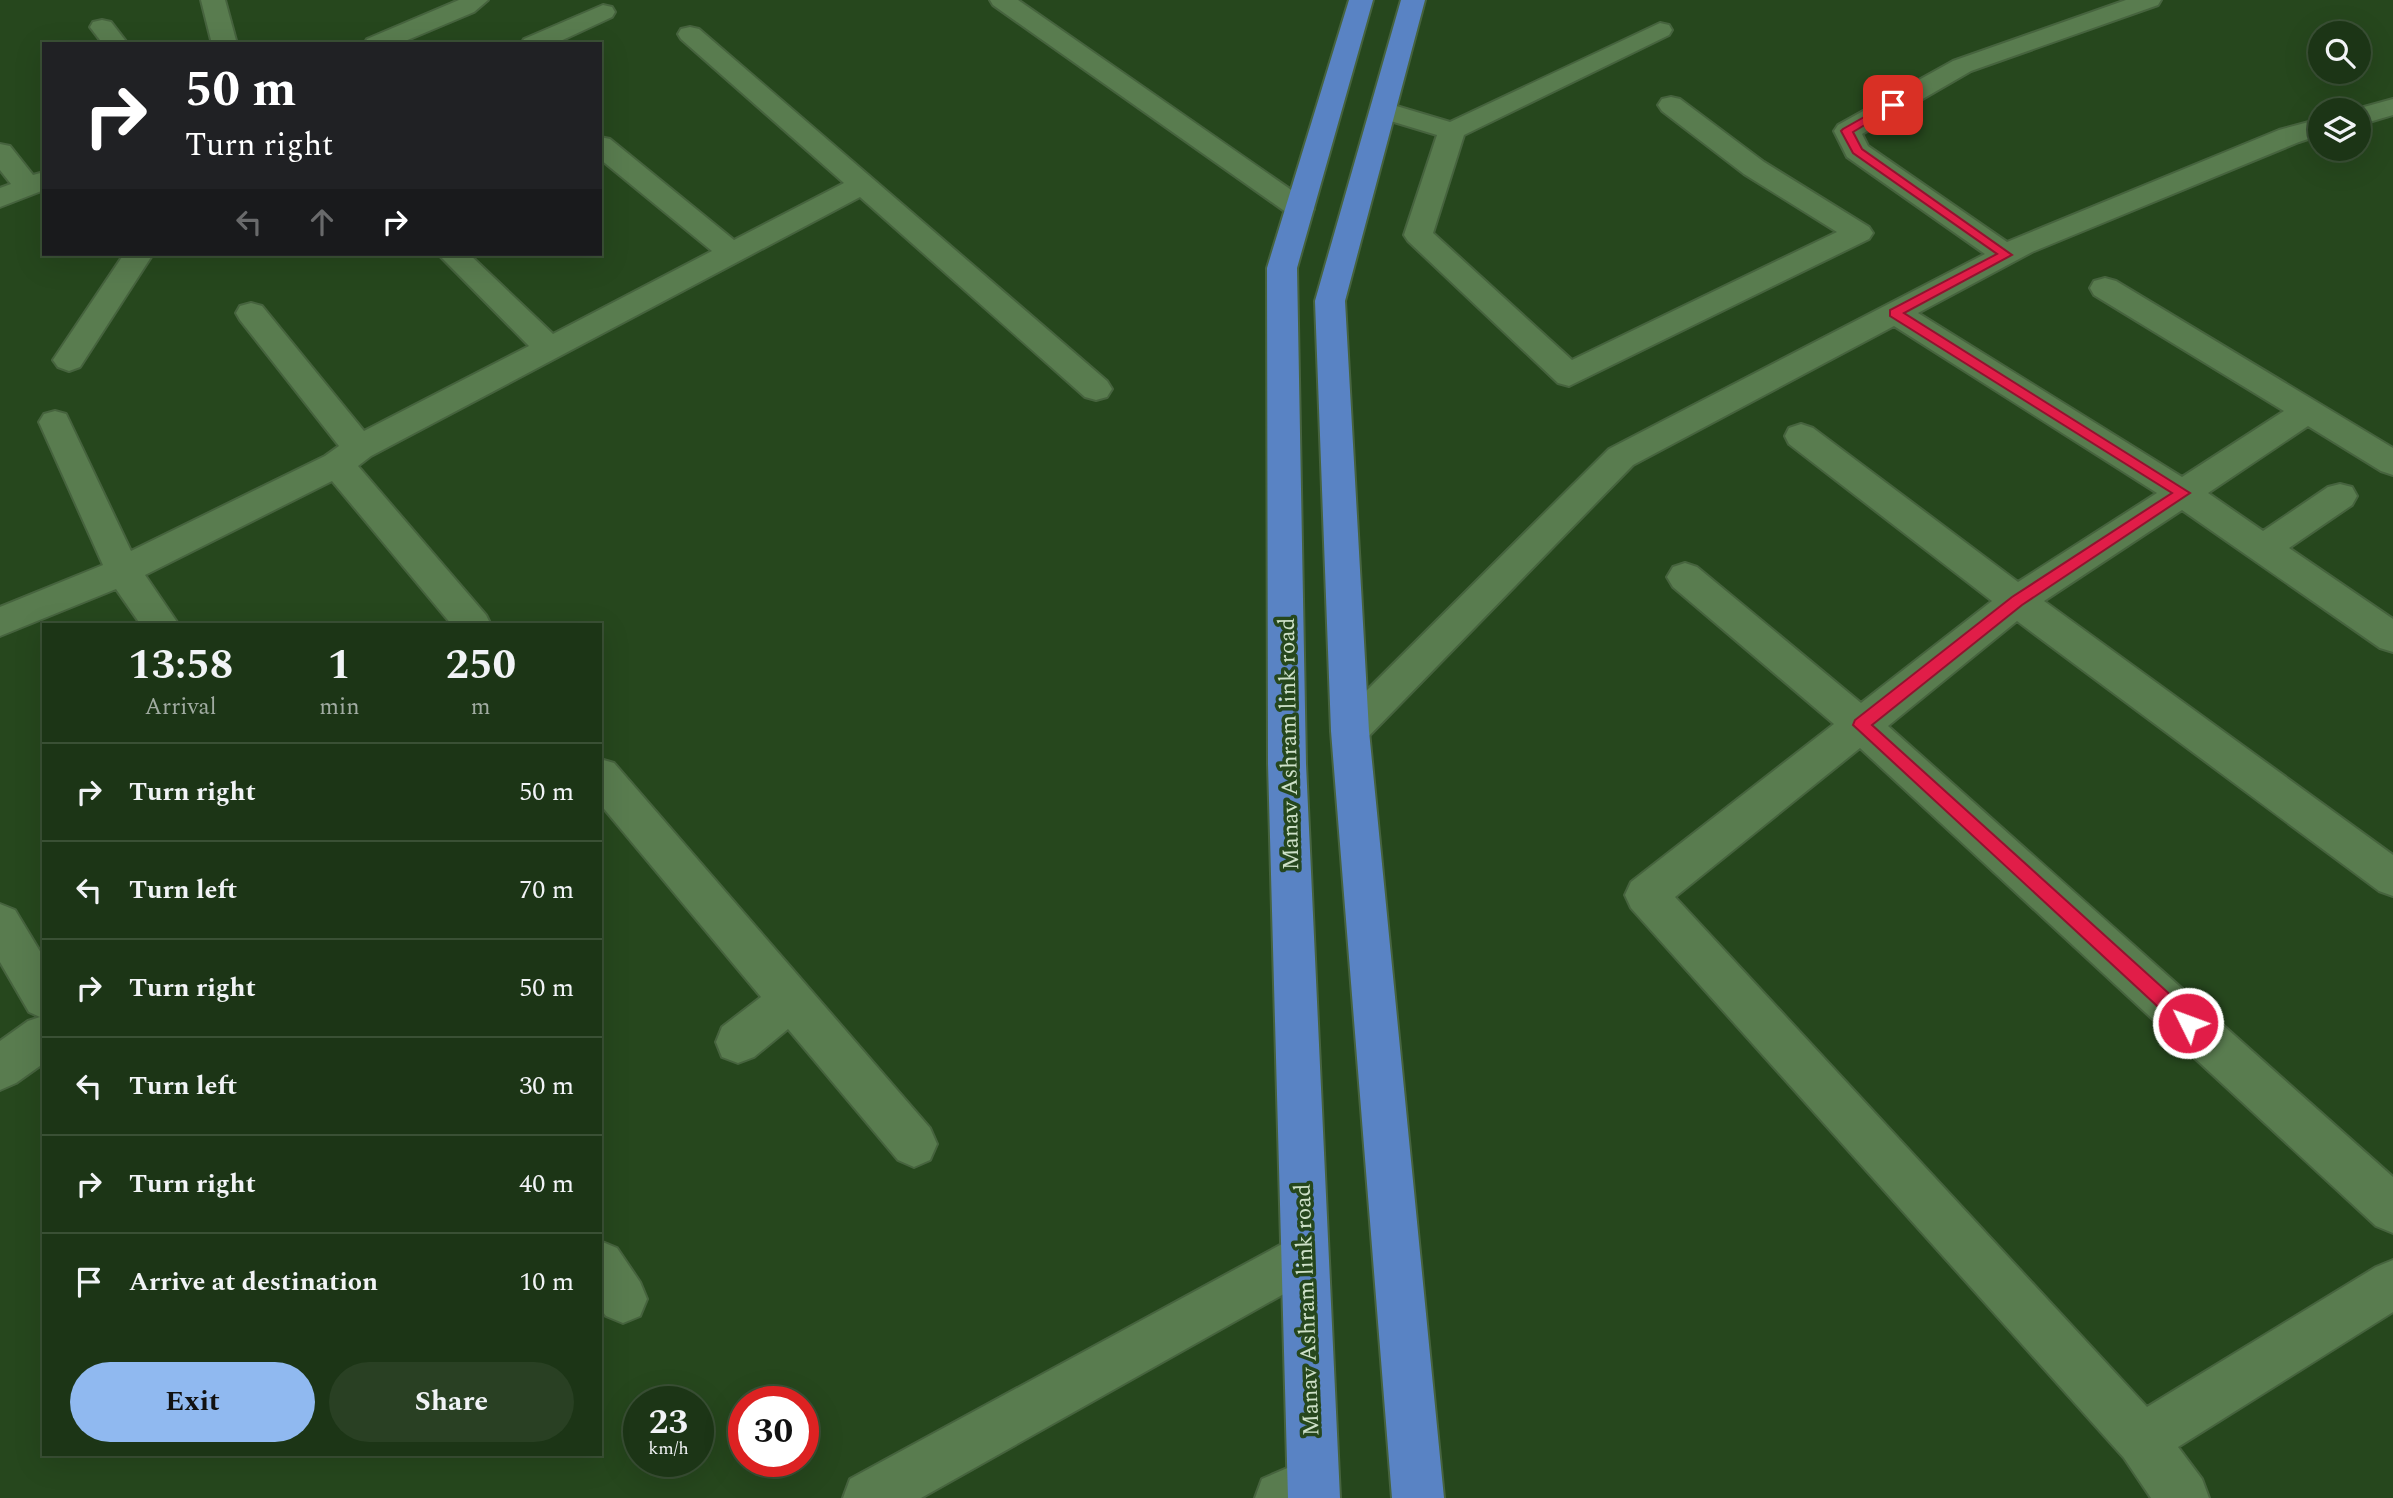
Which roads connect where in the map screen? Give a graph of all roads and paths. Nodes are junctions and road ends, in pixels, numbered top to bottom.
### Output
1 (213, 0) edge
2 (476, 0) edge
3 (1002, 0) edge
4 (1361, 0) edge
5 (1413, 0) edge
6 (2149, 0) edge
7 (603, 12) dead end
8 (1660, 30) dead end
9 (690, 34) dead end
10 (224, 42) edge
11 (381, 42) edge
12 (537, 42) edge
13 (1671, 105) dead end
14 (2393, 107) edge
15 (1383, 110) junction
16 (2371, 113) edge
17 (2308, 130) edge
18 (1452, 131) junction
19 (602, 147) edge
20 (0, 152) edge
21 (36, 183) edge
22 (862, 185) junction
23 (0, 198) edge
24 (1300, 209) junction
25 (732, 253) junction
26 (2006, 255) junction
27 (137, 256) edge
28 (454, 256) edge
29 (2105, 288) dead end
30 (251, 313) dead end
31 (1895, 313) junction
32 (548, 347) junction
33 (69, 360) dead end
34 (1096, 389) dead end
35 (2308, 411) junction
36 (55, 422) dead end
37 (1801, 436) dead end
38 (348, 456) junction
39 (2393, 463) edge
40 (2183, 493) junction
41 (2340, 496) dead end
42 (2263, 548) junction
43 (123, 571) junction
44 (1685, 577) dead end
45 (2017, 601) junction
46 (0, 622) edge
47 (160, 623) edge
48 (472, 623) edge
49 (2393, 638) edge
50 (1861, 725) junction
51 (1350, 731) junction
52 (602, 777) edge
53 (2393, 878) edge
54 (0, 923) edge
55 (42, 995) edge
56 (792, 1000) junction
57 (42, 1037) edge
58 (738, 1042) dead end
59 (0, 1068) edge
60 (914, 1144) dead end
61 (2393, 1209) edge
62 (1304, 1256) junction
63 (2393, 1284) edge
64 (2142, 1440) junction
65 (1303, 1493) edge
66 (869, 1498) edge
67 (1419, 1498) edge
68 (2183, 1498) edge

1 - 10 street
2 - 11 street
3 - 24 street
4 - 24 highway, Manav Ashram link road
5 - 15 highway
6 - 26 street
7 - 12 street
8 - 18 street
9 - 22 street
13 - 18 street
14 - 16 street
15 - 18 street
15 - 51 highway
17 - 26 street
19 - 25 street
20 - 21 street
21 - 23 street
22 - 25 street
22 - 34 street
24 - 62 highway, Manav Ashram link road
25 - 32 street
26 - 31 street
27 - 33 street
28 - 32 street
29 - 35 street
30 - 38 street
31 - 40 street
31 - 51 street
32 - 38 street
35 - 39 street
35 - 40 street
36 - 43 street
37 - 45 street
38 - 43 street
38 - 48 street
40 - 42 street
40 - 45 street
41 - 42 street
42 - 49 street
43 - 46 street
43 - 47 street
44 - 50 street
45 - 50 street
45 - 53 street
50 - 61 street
50 - 64 street
51 - 67 highway
52 - 56 street
54 - 55 street
56 - 58 street
56 - 60 street
57 - 59 street
62 - 65 highway, Manav Ashram link road
62 - 66 street
63 - 64 street
64 - 68 street

